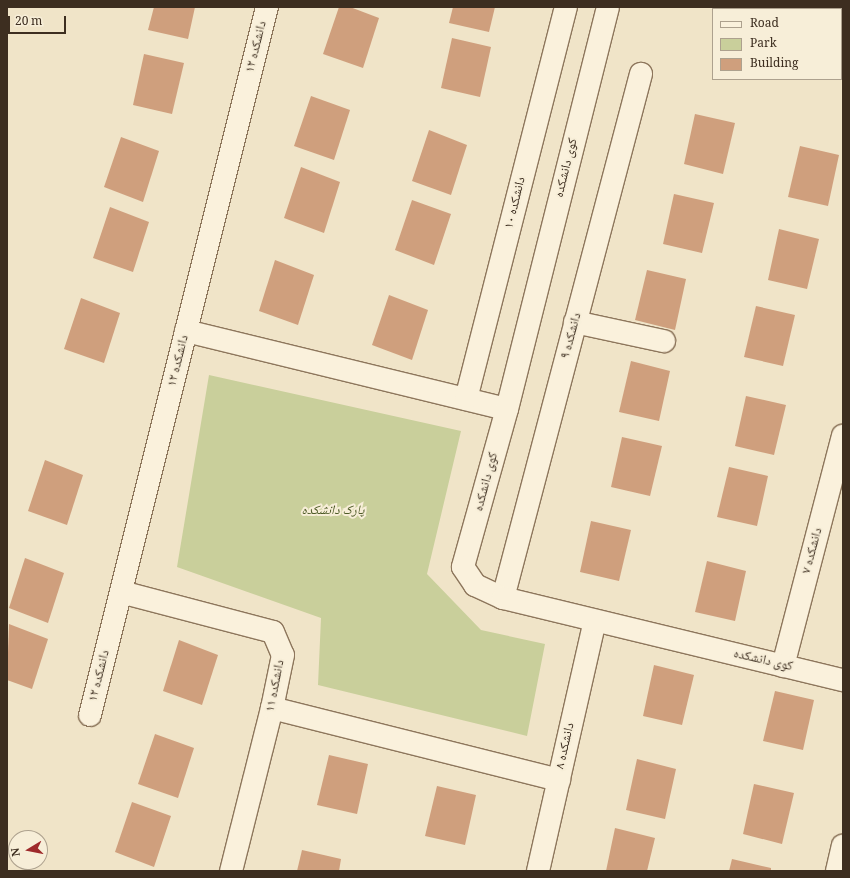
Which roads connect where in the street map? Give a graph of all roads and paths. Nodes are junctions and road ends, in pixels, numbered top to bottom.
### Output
1 (267, 7) edge
2 (566, 7) edge
3 (608, 7) edge
4 (641, 74) dead end
5 (575, 322) junction
6 (186, 331) junction
7 (664, 341) dead end
8 (466, 399) junction
9 (507, 409) junction
10 (843, 436) edge
11 (120, 592) junction
12 (503, 598) junction
13 (595, 621) junction
14 (783, 666) junction
15 (843, 680) edge
16 (272, 708) junction
17 (90, 715) dead end
18 (559, 780) junction
19 (843, 846) edge
20 (231, 871) edge
21 (538, 871) edge
22 (837, 871) edge

1 - 6 street, دانشکده ۱۲
2 - 8 street, دانشکده ۱۰
3 - 9 street, کوی دانشکده
4 - 5 street, دانشکده ۹
5 - 7 street
5 - 12 street, دانشکده ۹
6 - 8 street
6 - 11 street, دانشکده ۱۲
8 - 9 street
9 - 12 street, کوی دانشکده
10 - 14 street, دانشکده ۷
11 - 16 street, دانشکده ۱۱
11 - 17 street, دانشکده ۱۲
12 - 13 street, کوی دانشکده
13 - 14 street, کوی دانشکده
13 - 18 street, دانشکده ۸
14 - 15 street, کوی دانشکده
16 - 18 street
16 - 20 street, دانشکده ۱۱
18 - 21 street, دانشکده ۸
19 - 22 street

